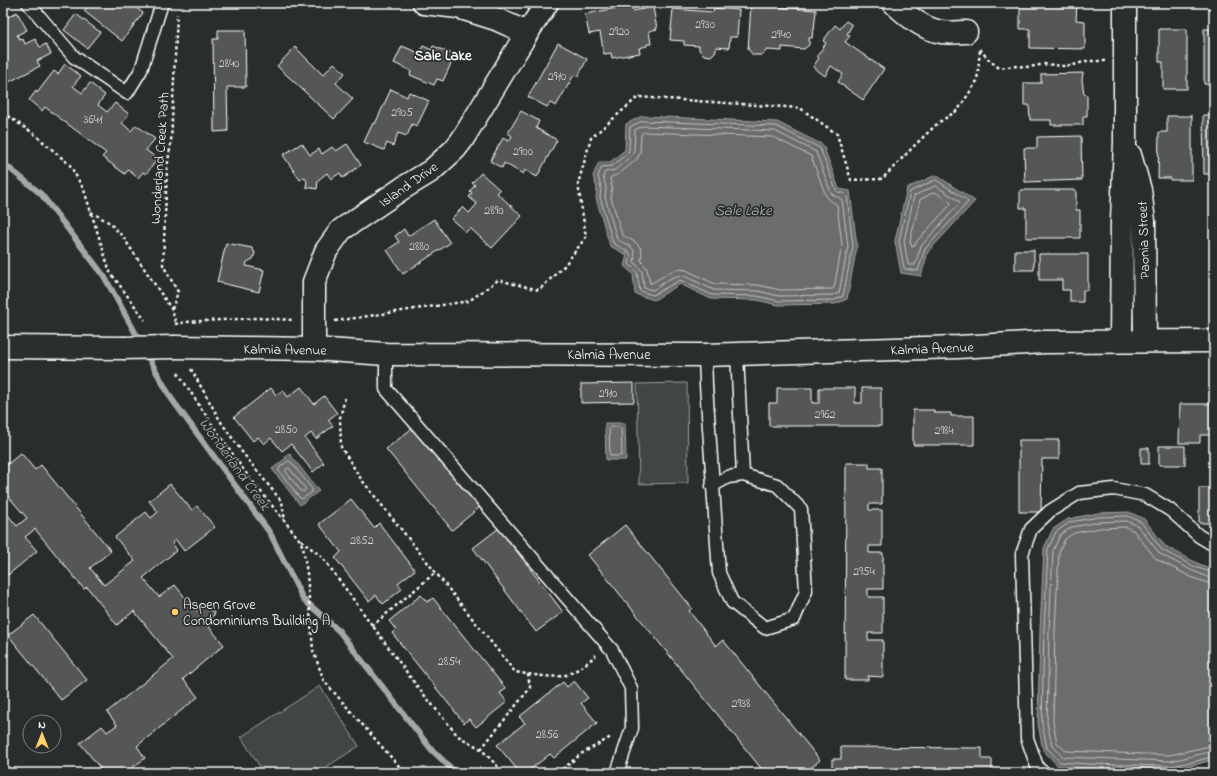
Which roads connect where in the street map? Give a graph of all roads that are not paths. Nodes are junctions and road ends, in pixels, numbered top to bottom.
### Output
1 (28, 3) edge
2 (162, 3) edge
3 (424, 3) edge
4 (547, 3) edge
5 (894, 3) edge
6 (1125, 3) edge
7 (966, 32) road end
8 (527, 33) junction
9 (1125, 141) junction
10 (1121, 341) junction
11 (1145, 341) junction
12 (1214, 341) edge
13 (3, 347) edge
14 (314, 349) junction
15 (386, 354) junction
16 (737, 354) junction
17 (705, 355) junction
18 (743, 475) junction
19 (712, 486) junction
20 (1214, 545) edge
21 (617, 773) edge
22 (1045, 773) edge

1 - 2 lane
3 - 8 street
4 - 8 street, Island Drive
5 - 7 street
6 - 9 street, Paonia Street
8 - 14 street, Island Drive
9 - 10 street, Paonia Street
9 - 11 street, Paonia Street
10 - 11 street, Kalmia Avenue
10 - 16 street, Kalmia Avenue
11 - 12 street, Kalmia Avenue
13 - 14 street, Kalmia Avenue, bridge
14 - 15 street, Kalmia Avenue
15 - 17 street, Kalmia Avenue
15 - 21 lane
16 - 17 street, Kalmia Avenue
16 - 18 lane
17 - 19 lane
18 - 19 lane
18 - 19 lane
20 - 22 lane

